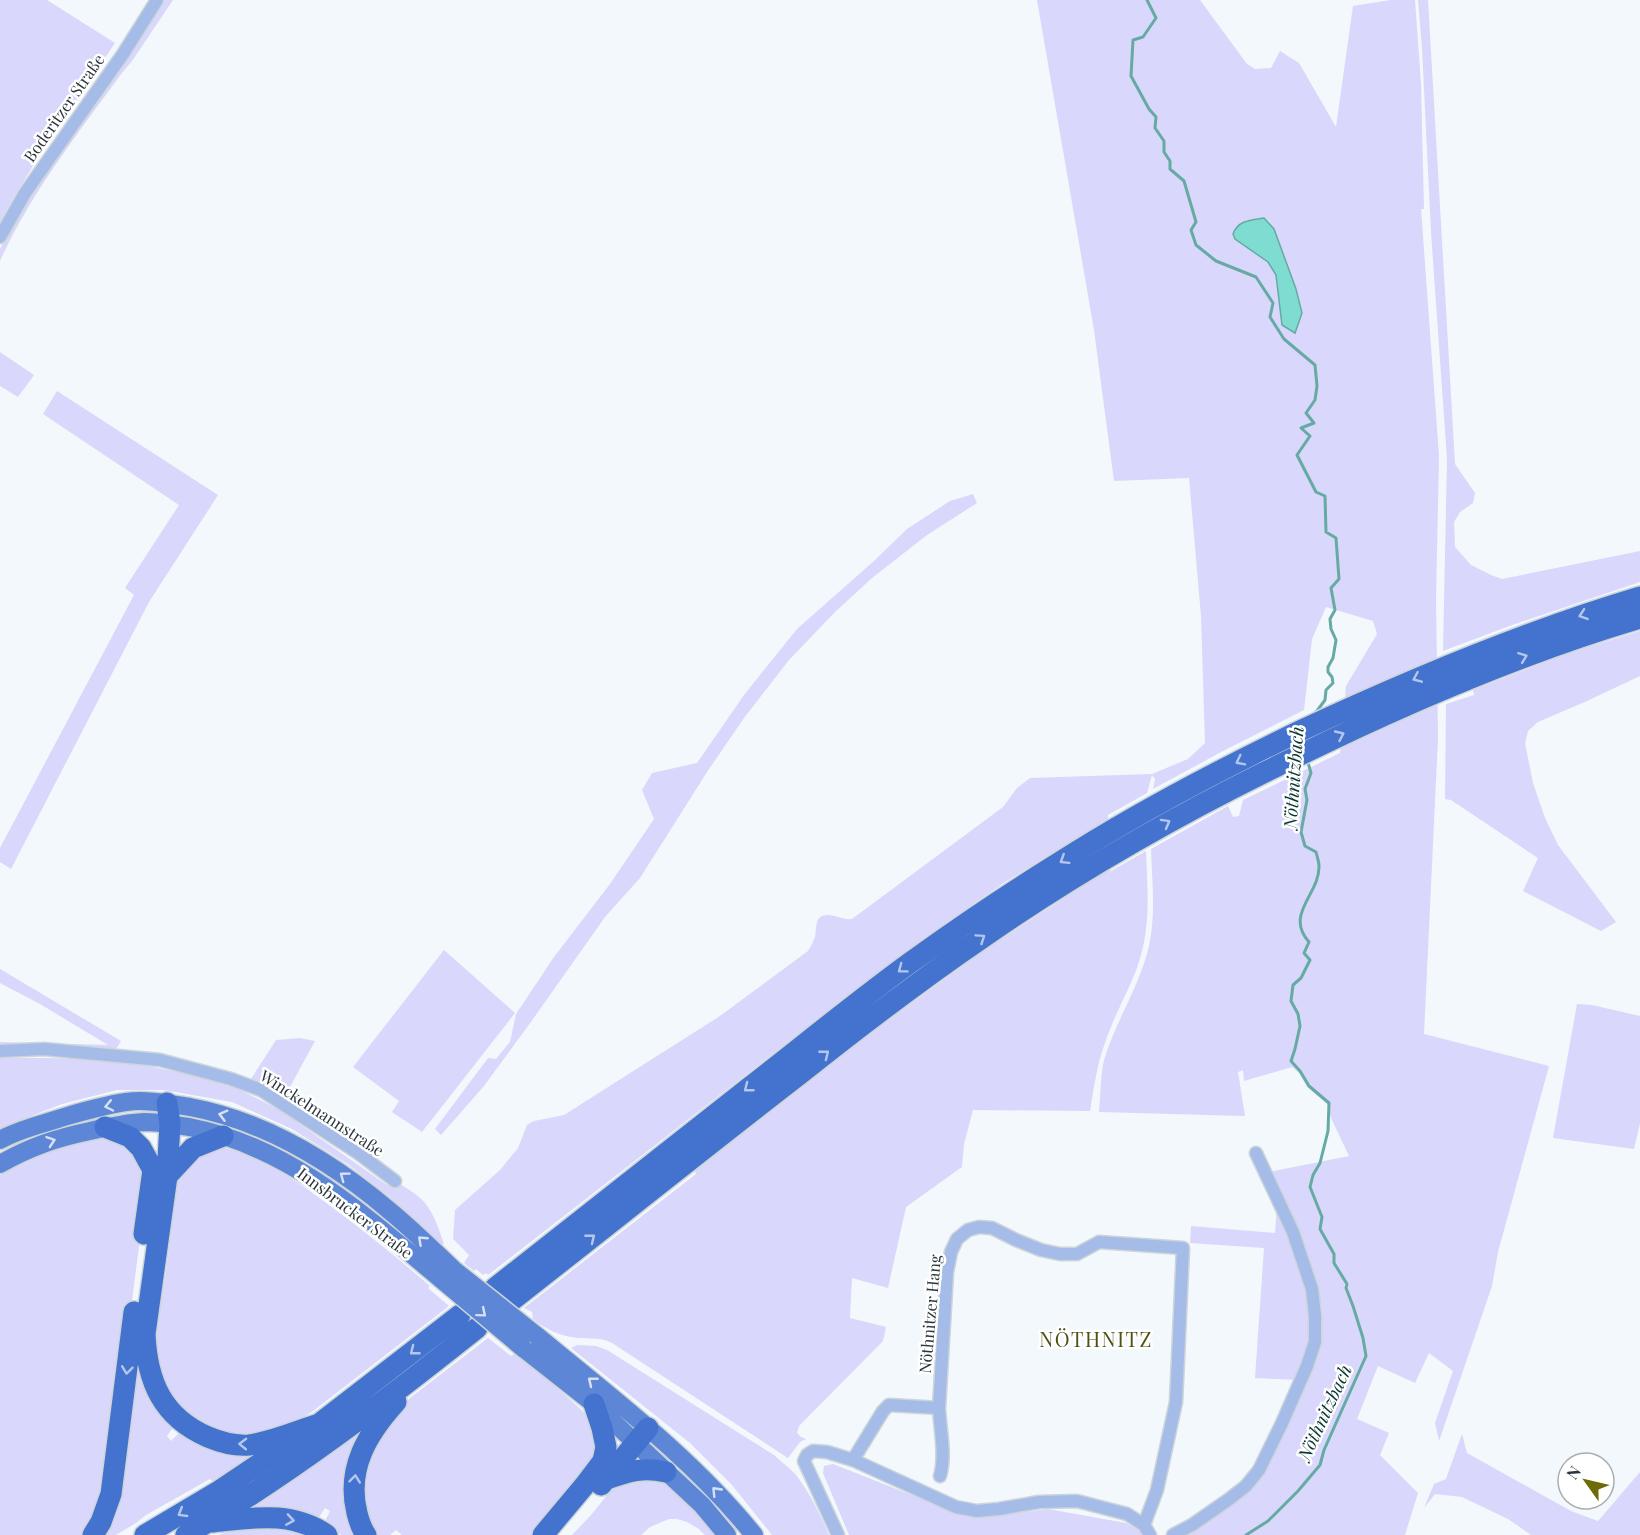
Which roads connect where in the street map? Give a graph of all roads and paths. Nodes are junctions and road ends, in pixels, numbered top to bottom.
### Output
1 (157, 0) edge
2 (0, 237) edge
3 (1640, 597) edge
4 (1640, 618) edge
5 (0, 1051) edge
6 (165, 1117) junction
7 (105, 1127) junction
8 (223, 1136) junction
9 (0, 1140) edge
10 (1256, 1153) dead end
11 (0, 1164) edge
12 (160, 1173) junction
13 (395, 1181) dead end
14 (447, 1274) junction
15 (530, 1342) junction
16 (426, 1368) junction
17 (594, 1404) junction
18 (939, 1408) junction
19 (319, 1424) junction
20 (636, 1431) junction
21 (853, 1460) junction
22 (659, 1466) junction
23 (605, 1470) junction
24 (940, 1476) dead end
25 (208, 1522) junction
26 (1147, 1530) edge
27 (93, 1535) edge
28 (145, 1535) edge
29 (186, 1535) edge
30 (327, 1535) edge
31 (366, 1535) edge
32 (543, 1535) edge
33 (560, 1535) edge
34 (727, 1535) edge
35 (754, 1535) edge
36 (838, 1535) edge
37 (1173, 1535) edge

1 - 2 street, Boderitzer Straße
3 -> 4 highway
5 - 13 street, Winckelmannstraße
6 - 7 main road, Innsbrucker Straße
6 - 8 main road, Innsbrucker Straße
6 -> 9 main road, Innsbrucker Straße
6 - 12 highway
14 -> 6 main road, Innsbrucker Straße
11 -> 7 main road, Innsbrucker Straße
7 - 12 highway
8 - 12 highway
8 - 14 main road, Innsbrucker Straße
10 - 37 street
19 -> 12 highway
12 -> 27 highway
14 - 15 main road, Innsbrucker Straße, bridge
15 - 17 main road, Innsbrucker Straße
20 -> 15 main road
16 -> 19 highway
16 - 25 highway
31 -> 16 highway
17 - 20 main road, Innsbrucker Straße
17 - 23 highway
18 - 21 street
18 - 24 street, Nöthnitzer Hang
18 - 26 street, Nöthnitzer Hang
19 -> 28 highway
20 - 22 main road, Innsbrucker Straße
20 - 23 highway
35 -> 20 main road
21 - 26 street
21 - 36 street
22 - 23 highway
22 - 34 main road, Innsbrucker Straße
23 - 32 highway
23 - 33 highway
25 - 29 highway
25 -> 30 highway

